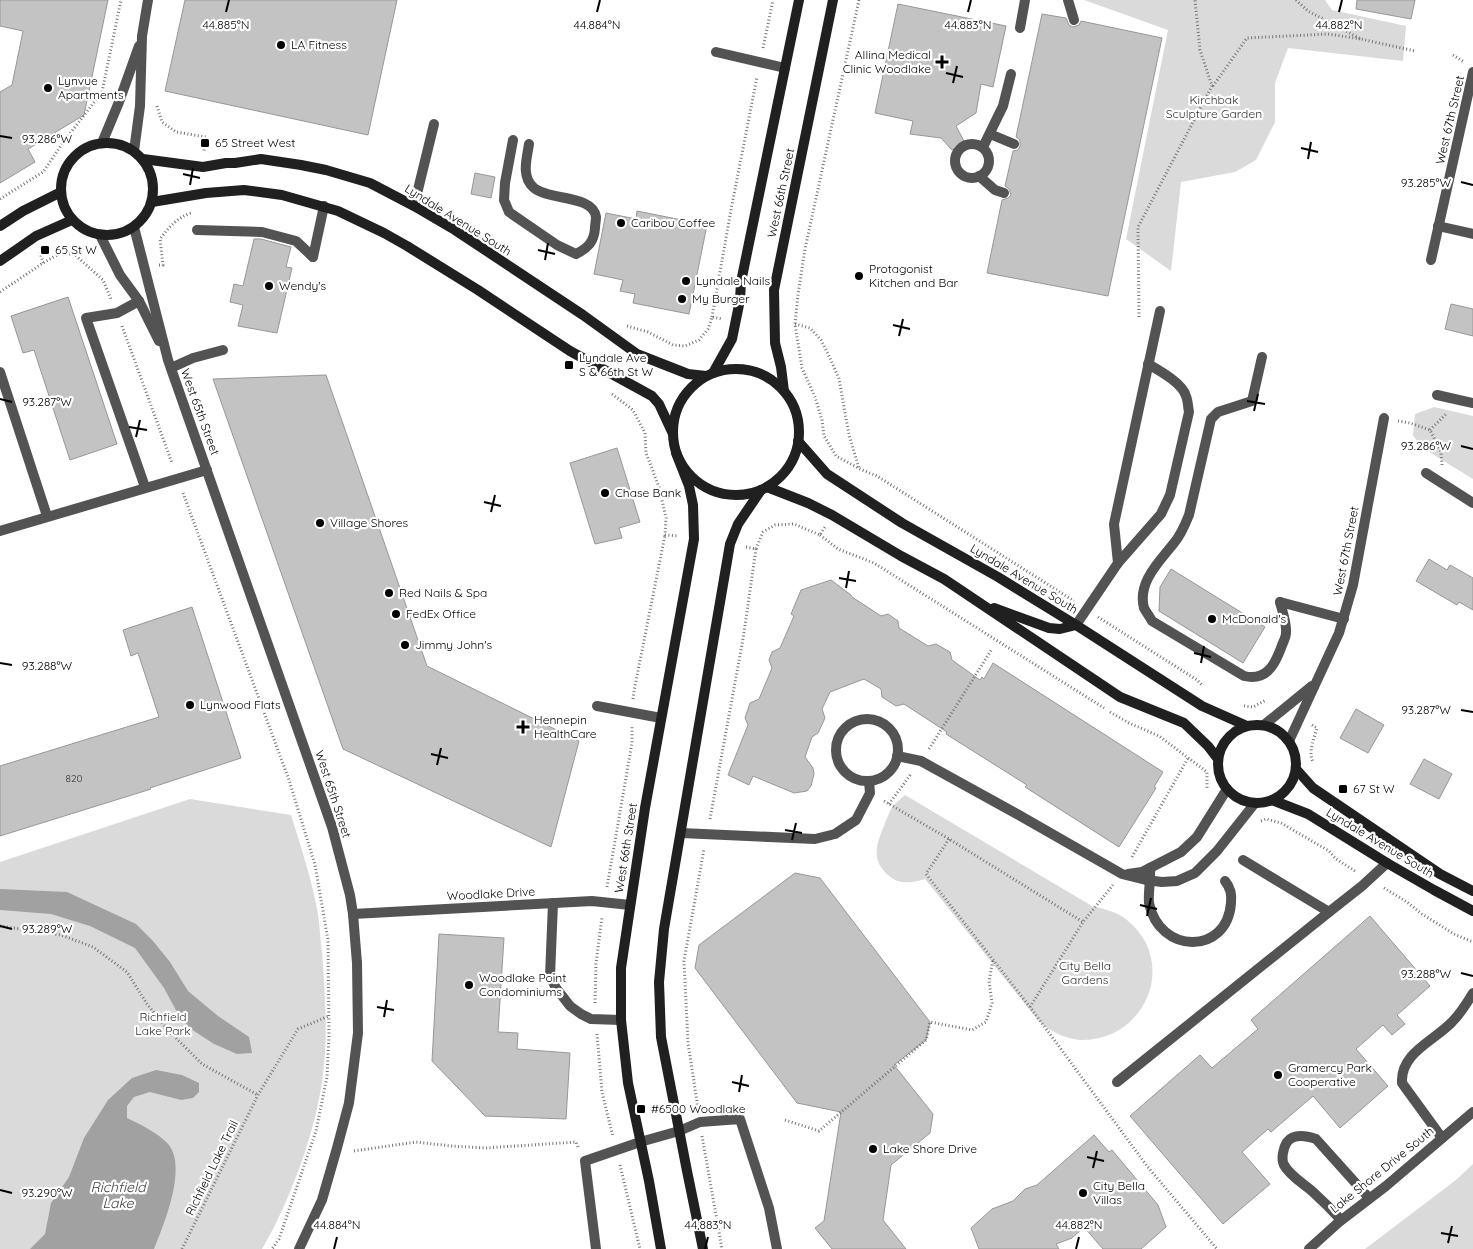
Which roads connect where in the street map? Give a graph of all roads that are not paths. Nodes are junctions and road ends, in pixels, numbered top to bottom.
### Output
1 (148, 0) edge
2 (799, 0) edge
3 (833, 0) edge
4 (1025, 0) edge
5 (1068, 0) edge
6 (1074, 20) dead end
7 (1020, 28) dead end
8 (142, 36) junction
9 (716, 52) dead end
10 (785, 68) junction
11 (1473, 72) edge
12 (1011, 74) dead end
13 (434, 124) dead end
14 (990, 134) junction
15 (512, 140) dead end
16 (102, 142) junction
17 (529, 144) dead end
18 (1014, 144) dead end
19 (983, 147) junction
20 (134, 151) junction
21 (143, 158) junction
22 (979, 176) junction
23 (61, 192) junction
24 (1004, 193) dead end
25 (152, 202) junction
26 (324, 206) junction
27 (414, 206) junction
28 (72, 220) junction
29 (0, 226) edge
30 (1438, 226) junction
31 (134, 227) junction
32 (197, 230) dead end
33 (1473, 234) edge
34 (100, 235) junction
35 (1431, 260) dead end
36 (0, 261) edge
37 (139, 301) junction
38 (1160, 312) dead end
39 (223, 350) dead end
40 (1262, 357) dead end
41 (170, 364) junction
42 (1148, 364) junction
43 (0, 372) edge
44 (709, 375) junction
45 (784, 391) junction
46 (1438, 395) dead end
47 (1473, 402) edge
48 (1384, 418) road end
49 (673, 434) junction
50 (798, 441) junction
51 (676, 453) junction
52 (208, 470) junction
53 (1426, 473) dead end
54 (145, 487) junction
55 (764, 489) junction
56 (1473, 503) edge
57 (47, 516) junction
58 (0, 531) edge
59 (1118, 563) junction
60 (972, 598) junction
61 (1344, 619) junction
62 (1076, 625) junction
63 (1315, 684) junction
64 (597, 706) dead end
65 (661, 718) junction
66 (1264, 725) junction
67 (1246, 726) junction
68 (1289, 742) junction
69 (897, 756) junction
70 (1218, 759) junction
71 (1296, 769) junction
72 (869, 780) junction
73 (1227, 789) junction
74 (1272, 800) junction
75 (1255, 803) junction
76 (681, 833) junction
77 (1243, 860) dead end
78 (1387, 863) junction
79 (1150, 868) junction
80 (1122, 874) junction
81 (1151, 881) junction
82 (1226, 881) dead end
83 (1473, 890) edge
84 (553, 903) junction
85 (630, 905) junction
86 (1473, 911) edge
87 (1329, 912) junction
88 (353, 914) junction
89 (1473, 993) edge
90 (621, 1020) junction
91 (1117, 1082) dead end
92 (1473, 1112) edge
93 (679, 1131) junction
94 (1442, 1138) junction
95 (640, 1142) junction
96 (1369, 1198) junction
97 (1341, 1220) junction
98 (299, 1249) edge
99 (596, 1249) edge
100 (661, 1249) edge
101 (704, 1249) edge
102 (777, 1249) edge
103 (1309, 1249) edge

1 - 8 street
2 - 10 main road, West 66th Street
3 - 45 main road, West 66th Street
4 - 7 street
5 - 6 street
8 - 16 street
8 - 20 street
9 - 10 street
10 - 44 main road, West 66th Street
11 - 30 street, West 67th Street
12 - 14 street
13 - 27 street
14 - 18 street
14 - 19 street
15 - 17 street
16 - 20 main road, Lyndale Avenue South
16 - 23 main road
19 - 22 street
19 - 22 street
20 - 21 main road, Lyndale Avenue South
21 - 25 main road, Lyndale Avenue South
21 - 27 main road, Lyndale Avenue South
22 - 24 street
23 - 28 main road
23 - 29 main road
25 - 26 main road
25 - 31 main road
26 - 32 street
26 - 49 main road
27 - 44 main road, Lyndale Avenue South
28 - 34 main road
28 - 36 main road
30 - 33 street
30 - 35 street, West 67th Street
31 - 34 main road
31 - 41 street, West 65th Street
34 - 37 street, West 65th Street
37 - 41 street, West 65th Street
37 - 54 street
38 - 42 street
39 - 41 street
40 - 61 street
41 - 52 street, West 65th Street
42 - 59 street
42 - 59 street
43 - 57 street
44 - 45 main road
44 - 49 main road
45 - 50 main road
46 - 47 street
48 - 61 street, West 67th Street
49 - 51 main road
50 - 55 main road
50 - 62 main road, Lyndale Avenue South
51 - 55 main road
51 - 65 main road, West 66th Street
52 - 54 street
52 - 88 street, West 65th Street
53 - 56 street
54 - 57 street
55 - 60 main road
55 - 76 main road
57 - 58 street
59 - 62 street
60 - 62 main road
60 - 70 main road
61 - 63 street, West 67th Street
62 - 67 main road, Lyndale Avenue South
63 - 66 street, West 67th Street
63 - 68 street, West 67th Street
64 - 65 street
65 - 85 main road, West 66th Street
66 - 67 main road, Lyndale Avenue South
66 - 68 main road
67 - 70 main road
68 - 71 main road, Lyndale Avenue South
69 - 72 street
69 - 72 street
69 - 80 street
70 - 73 main road
71 - 74 main road
71 - 83 main road, Lyndale Avenue South
72 - 76 street
73 - 75 main road
73 - 79 street
74 - 75 main road
74 - 78 main road, Lyndale Avenue South
75 - 81 street
76 - 93 main road
77 - 87 street
78 - 86 main road, Lyndale Avenue South
78 - 87 street
79 - 80 street
79 - 81 street
80 - 81 street
81 - 82 street
84 - 85 street, Woodlake Drive
84 - 88 street, Woodlake Drive
84 - 90 street
85 - 90 main road, West 66th Street
87 - 91 street
88 - 98 street, West 65th Street
89 - 94 street
90 - 95 main road, West 66th Street
92 - 94 street, Lake Shore Drive South
93 - 95 street
93 - 101 main road
93 - 102 street
94 - 96 street, Lake Shore Drive South
95 - 99 street
95 - 100 main road, West 66th Street
96 - 97 street, Lake Shore Drive South
96 - 97 street
97 - 103 street, Lake Shore Drive South

